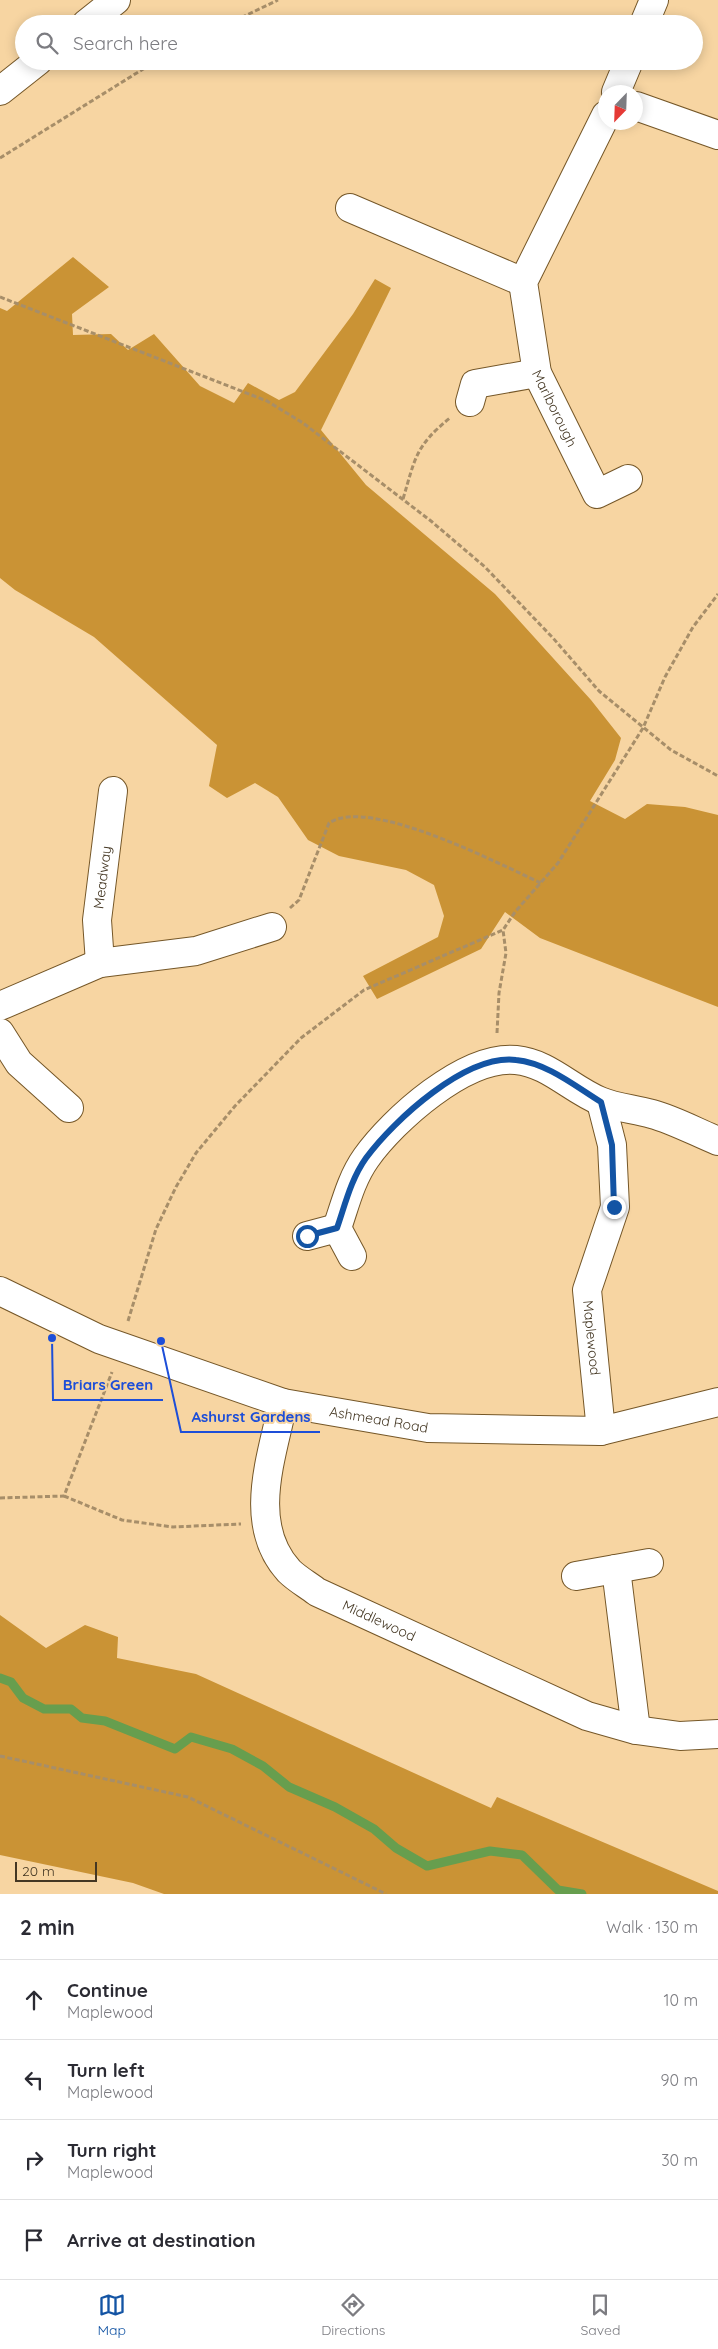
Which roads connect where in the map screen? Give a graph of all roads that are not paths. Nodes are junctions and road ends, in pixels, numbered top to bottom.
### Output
1 (654, 0) edge
2 (117, 1) edge
3 (98, 15) edge
4 (648, 15) edge
5 (27, 70) edge
6 (625, 70) edge
7 (619, 85) edge
8 (0, 91) edge
9 (643, 108) edge
10 (599, 130) edge
11 (718, 135) edge
12 (350, 208) dead end
13 (523, 282) junction
14 (537, 373) junction
15 (470, 402) road end
16 (628, 479) dead end
17 (113, 791) dead end
18 (272, 927) road end
19 (100, 963) junction
20 (0, 1006) edge
21 (0, 1033) edge
22 (601, 1102) junction
23 (69, 1108) dead end
24 (718, 1141) edge
25 (337, 1228) junction
26 (307, 1236) dead end
27 (352, 1256) dead end
28 (0, 1291) edge
29 (282, 1402) junction
30 (718, 1402) edge
31 (601, 1431) junction
32 (649, 1563) dead end
33 (616, 1569) junction
34 (576, 1576) dead end
35 (636, 1730) junction
36 (718, 1734) edge

1 - 4 street
2 - 3 street
5 - 8 street
6 - 7 street
9 - 11 street
10 - 13 street
12 - 13 street
13 - 14 street, Marlborough
14 - 15 street
14 - 16 street, Marlborough
17 - 19 street, Meadway
18 - 19 street
19 - 20 street
21 - 23 street
22 - 24 street
22 - 25 street
22 - 31 street, Maplewood
25 - 26 street
25 - 27 street
28 - 29 street, Ashmead Road
29 - 31 street, Ashmead Road
29 - 35 street, Middlewood
30 - 31 street, Ashmead Road
32 - 33 street
33 - 34 street
33 - 35 street
35 - 36 street, Middlewood

